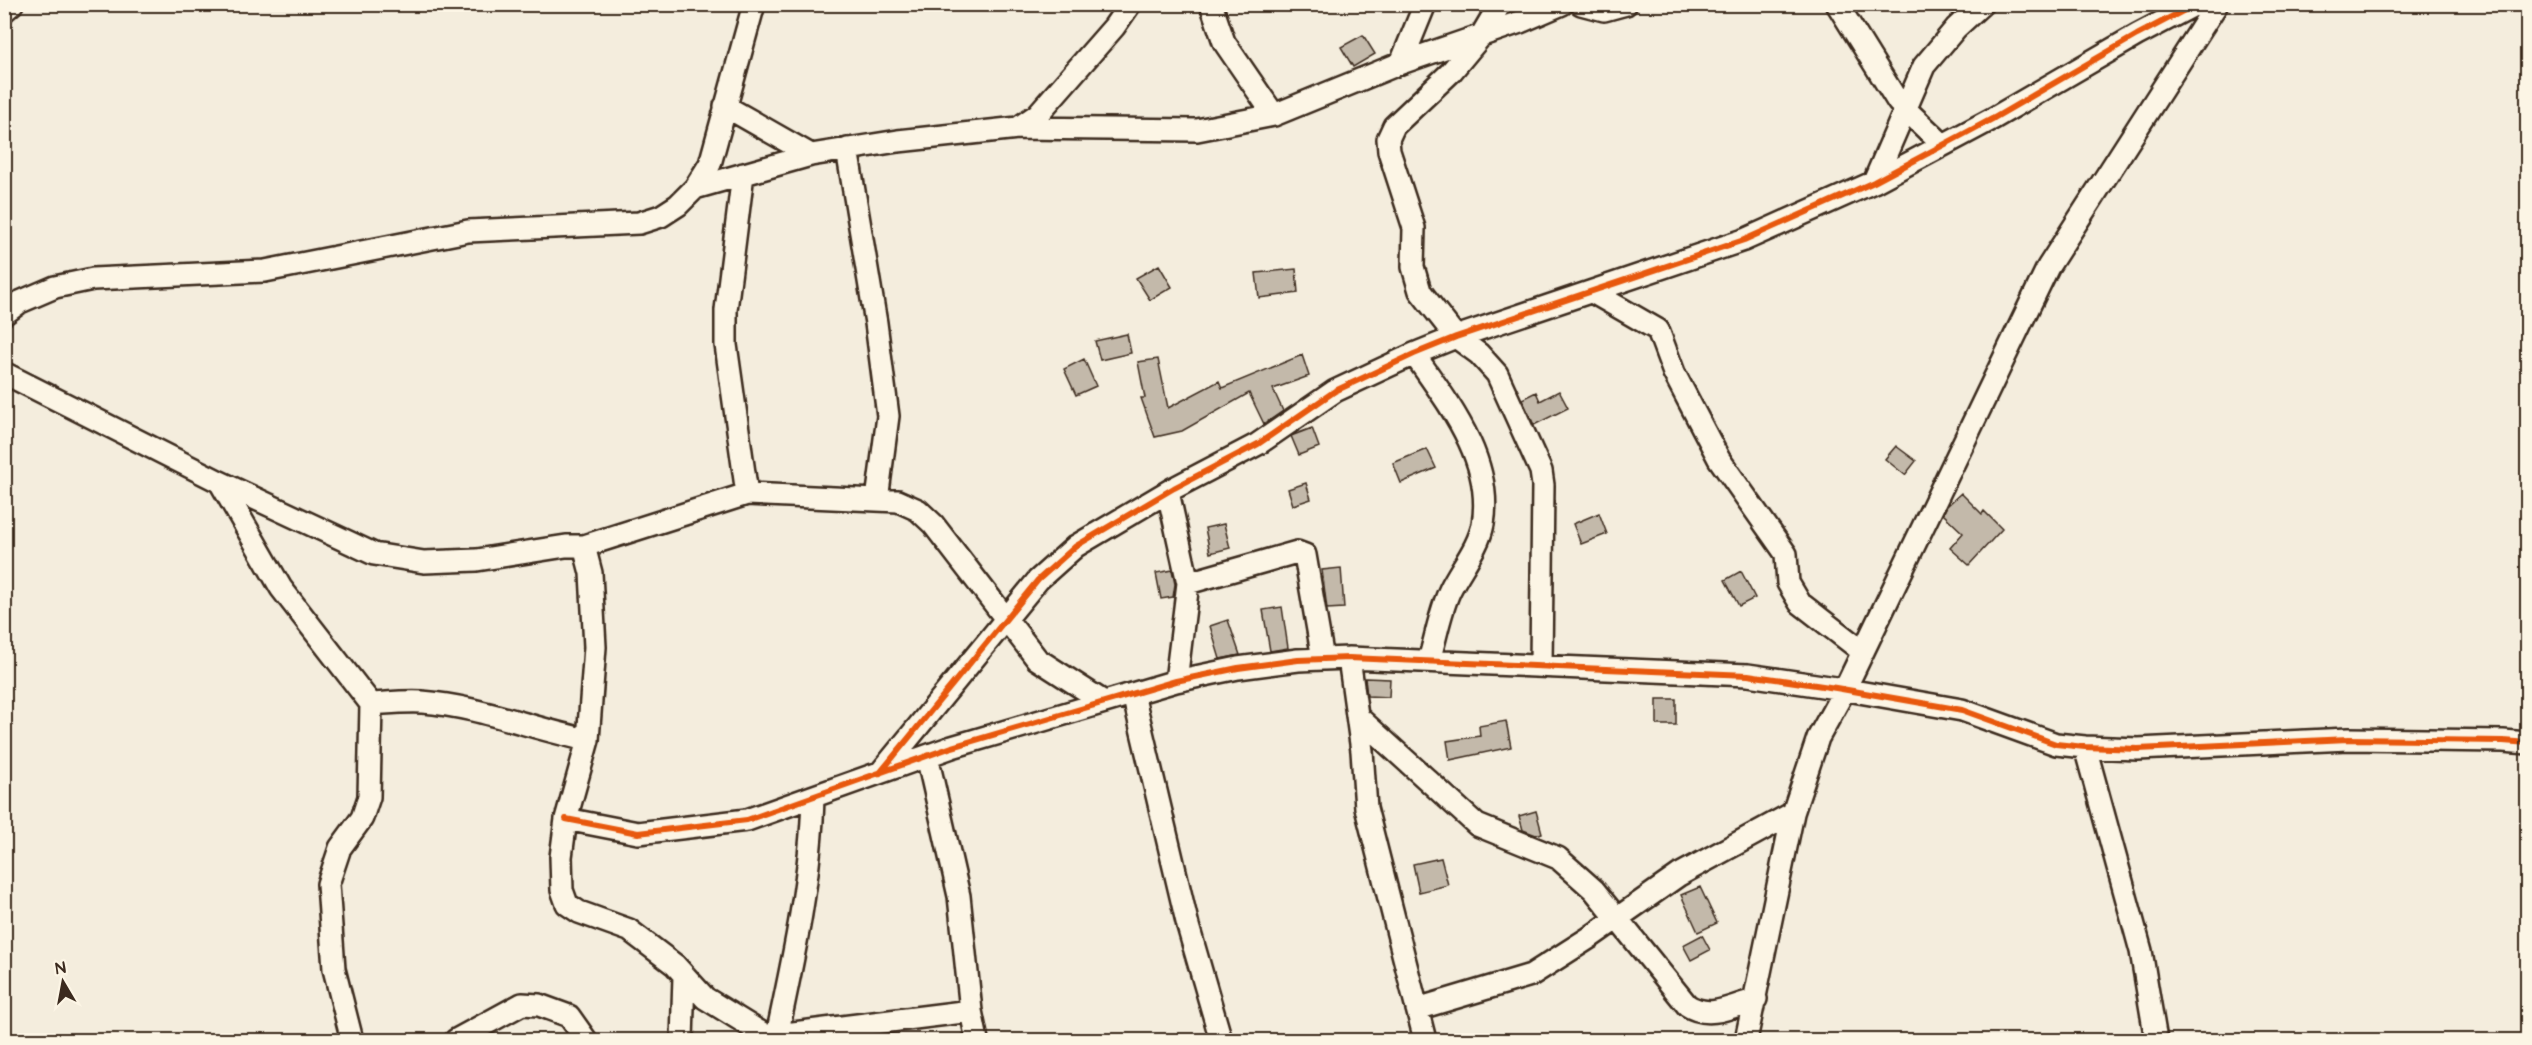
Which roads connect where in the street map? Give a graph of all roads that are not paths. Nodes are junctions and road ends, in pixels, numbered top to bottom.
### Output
1 (12, 4) edge
2 (754, 4) edge
3 (1130, 4) edge
4 (1211, 4) edge
5 (1425, 4) edge
6 (1500, 4) edge
7 (1562, 4) edge
8 (1581, 4) edge
9 (1626, 4) edge
10 (1837, 4) edge
11 (1963, 4) edge
12 (1982, 4) edge
13 (2196, 4) edge
14 (2217, 4) edge
15 (4, 11) edge
16 (1956, 28) junction
17 (1481, 36) junction
18 (1401, 63) junction
19 (725, 106) junction
20 (1905, 111) junction
21 (1274, 115) junction
22 (1018, 128) junction
23 (1943, 145) junction
24 (847, 149) junction
25 (811, 155) junction
26 (743, 174) junction
27 (1874, 182) junction
28 (695, 188) junction
29 (1592, 292) junction
30 (4, 315) edge
31 (1456, 337) junction
32 (1414, 354) junction
33 (4, 373) edge
34 (220, 482) junction
35 (1168, 492) junction
36 (747, 494) junction
37 (876, 500) junction
38 (584, 546) junction
39 (1188, 583) junction
40 (1006, 618) junction
41 (1863, 652) junction
42 (1349, 658) junction
43 (1323, 659) junction
44 (1429, 660) junction
45 (1541, 665) junction
46 (1176, 681) junction
47 (1845, 689) junction
48 (1133, 694) junction
49 (1104, 702) junction
50 (371, 704) junction
51 (1357, 716) junction
52 (588, 740) junction
53 (2528, 743) edge
54 (2085, 747) junction
55 (927, 756) junction
56 (880, 772) junction
57 (813, 797) junction
58 (1793, 813) junction
59 (566, 819) junction
60 (1617, 917) junction
61 (684, 976) junction
62 (1756, 999) junction
63 (1417, 1009) junction
64 (971, 1011) junction
65 (775, 1039) edge
66 (352, 1041) edge
67 (456, 1041) edge
68 (586, 1041) edge
69 (682, 1041) edge
70 (977, 1041) edge
71 (1221, 1041) edge
72 (1425, 1041) edge
73 (1746, 1041) edge
74 (2156, 1041) edge

1 - 15 street
2 - 19 street
3 - 22 street
4 - 21 street
5 - 18 street
6 - 17 street
7 - 17 street
8 - 9 street
10 - 20 street
11 - 16 street
12 - 16 street
13 - 23 street
14 - 41 street
16 - 20 street
17 - 18 street
17 - 31 street
18 - 21 street
19 - 25 street
19 - 28 street
20 - 23 street
20 - 27 street
21 - 22 street
22 - 24 street
23 - 27 street
24 - 25 street
24 - 37 street
25 - 26 street
26 - 28 street
26 - 36 street
27 - 29 street
28 - 30 street
29 - 31 street
29 - 41 street
31 - 32 street
31 - 45 street
32 - 35 street
32 - 44 street
33 - 34 street
34 - 38 street
34 - 50 street
35 - 39 street
35 - 40 street
36 - 37 street
36 - 38 street
37 - 40 street
38 - 52 street
39 - 43 street
39 - 46 street
40 - 49 street
40 - 56 street
41 - 47 street
42 - 43 street
42 - 44 street
42 - 51 street
43 - 46 street
44 - 45 street
45 - 47 street
46 - 48 street
47 - 54 street
47 - 58 street
48 - 49 street
48 - 71 street
49 - 55 street
50 - 52 street
50 - 66 street
51 - 60 street
51 - 63 street
52 - 59 street
53 - 54 street
54 - 74 street
55 - 56 street
55 - 64 street
56 - 57 street
57 - 59 street
57 - 65 street
58 - 60 street
58 - 62 street
59 - 61 street
60 - 62 street
60 - 63 street
61 - 65 street
61 - 69 street
62 - 73 street
63 - 72 street
64 - 65 street
64 - 70 street
67 - 68 street

